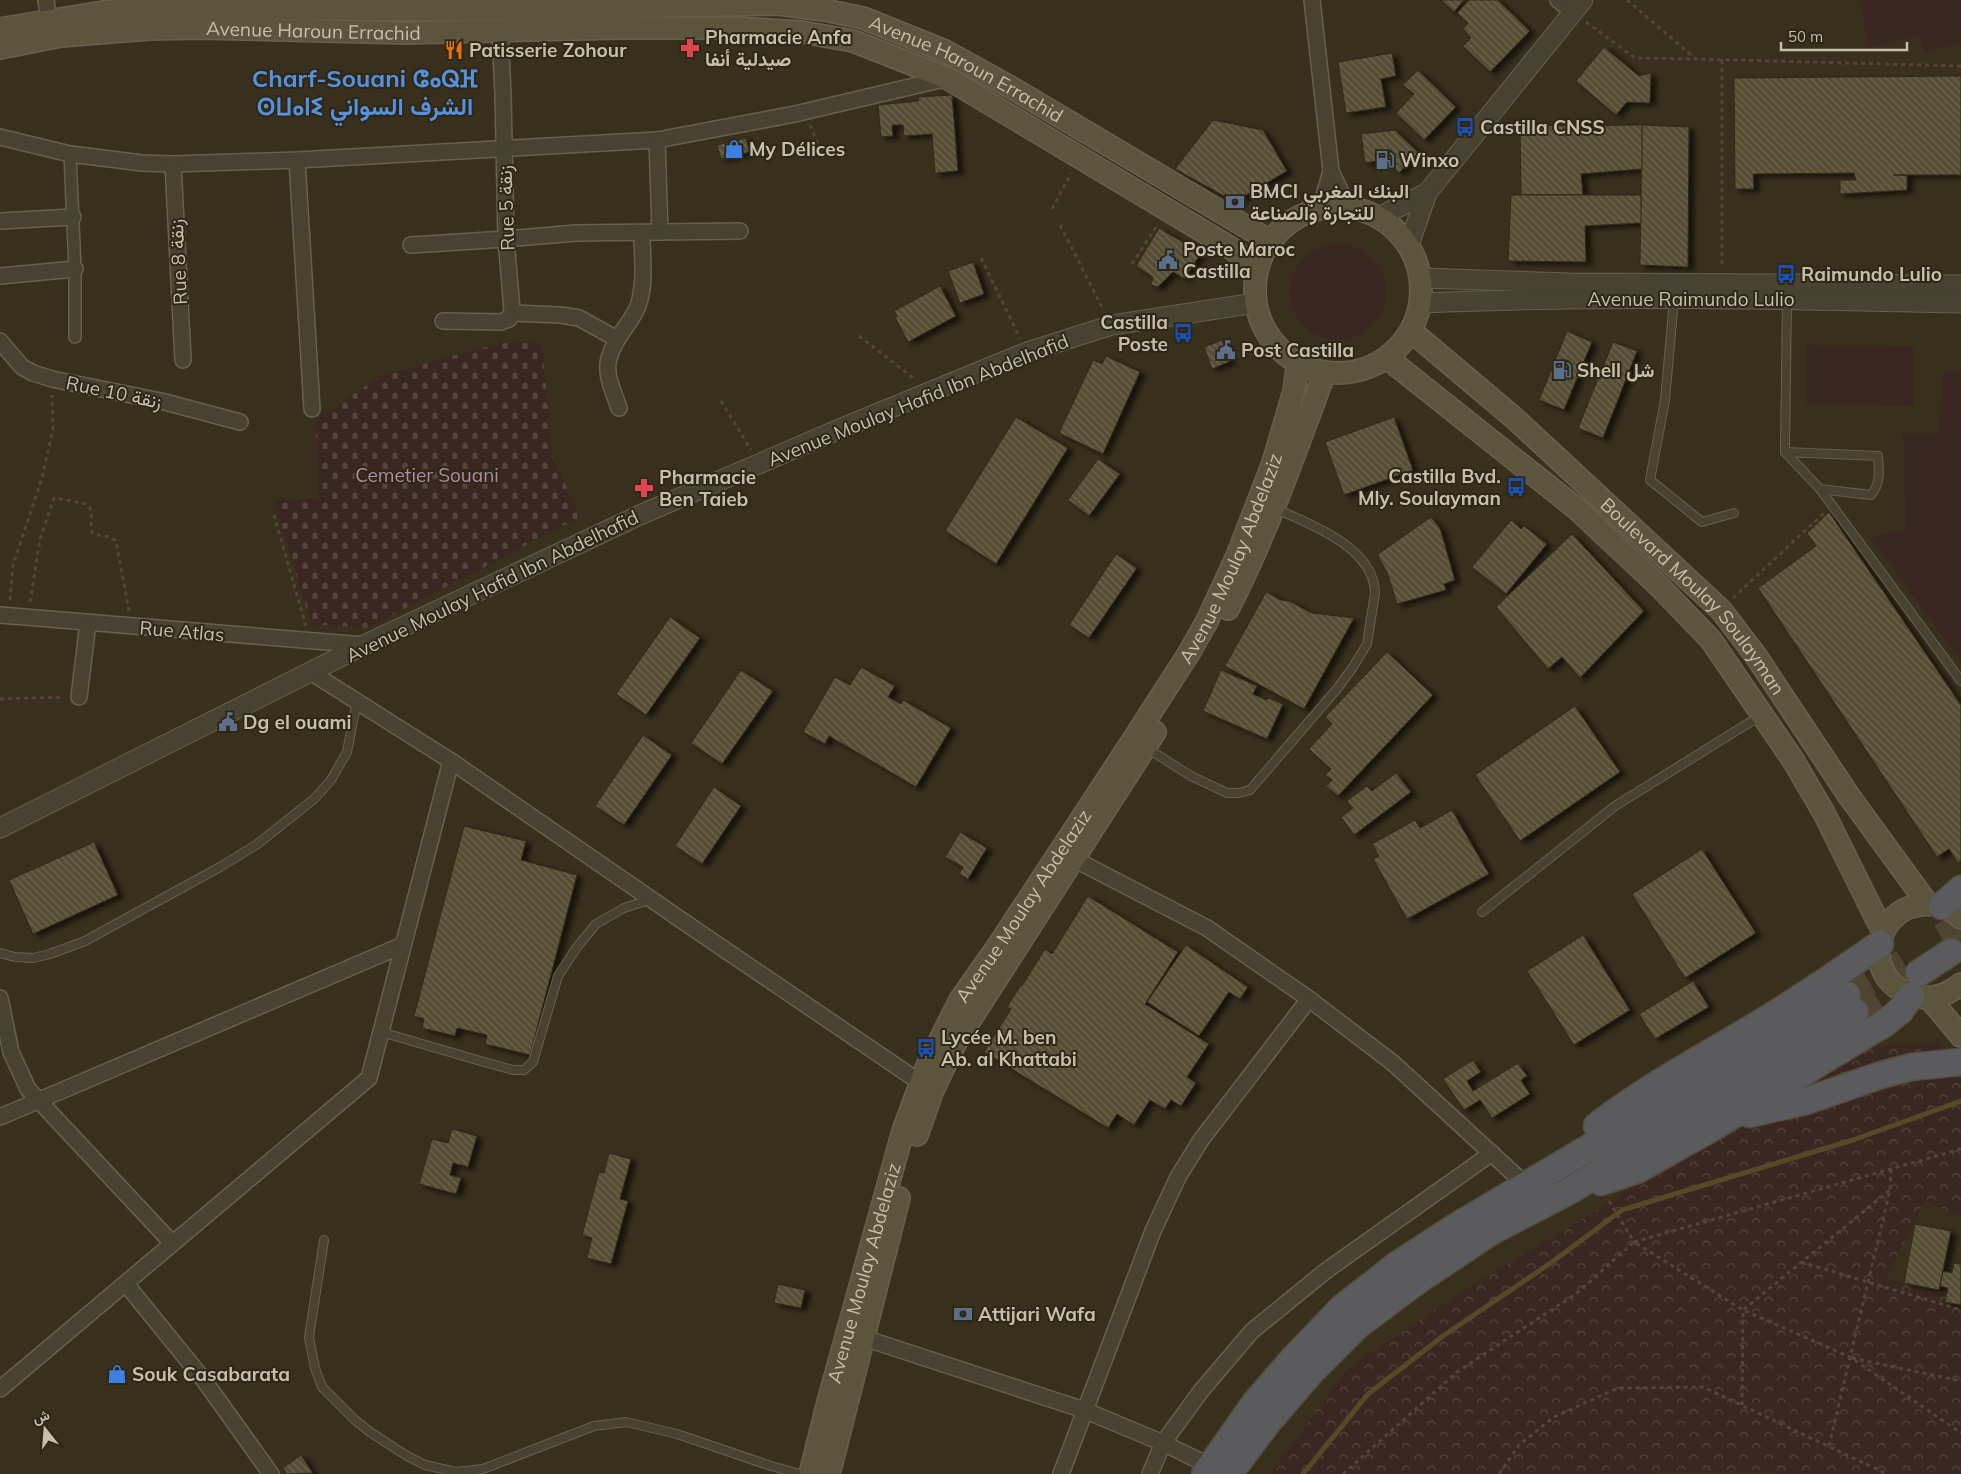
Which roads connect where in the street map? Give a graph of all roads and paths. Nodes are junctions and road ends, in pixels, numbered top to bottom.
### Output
1 (1312, 0) edge
2 (1558, 0) edge
3 (1627, 0) edge
4 (175, 4) edge
5 (1578, 6) edge
6 (47, 10) edge
7 (0, 29) edge
8 (500, 30) junction
9 (0, 48) edge
10 (1696, 58) junction
11 (1722, 60) junction
12 (973, 66) junction
13 (1961, 66) edge
14 (947, 78) junction
15 (804, 112) junction
16 (0, 137) edge
17 (658, 140) junction
18 (504, 148) junction
19 (70, 154) junction
20 (1080, 157) junction
21 (824, 159) dead end
22 (297, 160) junction
23 (174, 164) junction
24 (1330, 171) junction
25 (1427, 193) junction
26 (1348, 207) junction
27 (1052, 209) dead end
28 (1167, 209) junction
29 (1320, 209) junction
30 (73, 217) junction
31 (1379, 217) junction
32 (0, 221) edge
33 (1060, 225) dead end
34 (740, 231) dead end
35 (660, 232) junction
36 (642, 233) junction
37 (506, 239) junction
38 (1270, 241) junction
39 (412, 245) dead end
40 (1408, 245) junction
41 (981, 258) dead end
42 (1132, 264) dead end
43 (75, 269) junction
44 (1257, 269) junction
45 (0, 276) edge
46 (1421, 278) junction
47 (1722, 283) junction
48 (1961, 285) edge
49 (1674, 298) junction
50 (1787, 299) junction
51 (1256, 303) junction
52 (1421, 303) junction
53 (1961, 303) edge
54 (512, 314) junction
55 (443, 321) dead end
56 (1112, 325) junction
57 (1411, 331) junction
58 (859, 336) dead end
59 (75, 337) dead end
60 (617, 339) junction
61 (0, 341) edge
62 (1027, 352) junction
63 (1387, 358) junction
64 (183, 360) dead end
65 (1298, 363) junction
66 (1325, 372) junction
67 (52, 379) junction
68 (932, 392) junction
69 (721, 401) dead end
70 (619, 408) dead end
71 (312, 409) dead end
72 (240, 422) dead end
73 (1785, 452) junction
74 (760, 464) junction
75 (1820, 489) junction
76 (1833, 505) junction
77 (1274, 508) junction
78 (1734, 513) dead end
79 (274, 515) dead end
80 (10, 600) dead end
81 (30, 600) dead end
82 (127, 601) dead end
83 (1720, 610) junction
84 (0, 615) edge
85 (88, 623) junction
86 (310, 641) junction
87 (364, 645) junction
88 (312, 673) junction
89 (1961, 681) edge
90 (79, 697) joint
91 (0, 699) edge
92 (357, 700) junction
93 (1762, 715) junction
94 (1139, 744) junction
95 (451, 761) junction
96 (0, 828) edge
97 (1083, 831) junction
98 (1074, 859) junction
99 (652, 899) junction
100 (1948, 904) edge
101 (1482, 912) dead end
102 (1881, 938) junction
103 (1946, 944) tunnel mouth
104 (403, 945) junction
105 (0, 953) edge
106 (1917, 981) junction
107 (1961, 984) edge
108 (0, 998) edge
109 (1309, 999) junction
110 (381, 1032) junction
111 (1961, 1036) edge
112 (1961, 1062) edge
113 (926, 1086) junction
114 (37, 1101) junction
115 (0, 1117) edge
116 (1729, 1118) junction
117 (1961, 1149) edge
118 (1492, 1153) junction
119 (1560, 1165) junction
120 (1891, 1169) junction
121 (1527, 1186) junction
122 (1571, 1190) junction
123 (1890, 1190) junction
124 (1612, 1206) dead end
125 (324, 1240) dead end
126 (1634, 1242) junction
127 (172, 1243) junction
128 (1800, 1262) junction
129 (1868, 1283) junction
130 (126, 1284) junction
131 (1742, 1310) junction
132 (1961, 1310) edge
133 (855, 1337) junction
134 (1850, 1357) junction
135 (1961, 1381) edge
136 (0, 1389) edge
137 (1742, 1405) junction
138 (1084, 1410) junction
139 (1961, 1433) edge
140 (1163, 1443) junction
141 (1829, 1446) junction
142 (1215, 1471) edge
143 (271, 1474) edge
144 (799, 1474) edge
145 (810, 1474) edge
146 (829, 1474) edge
147 (1061, 1474) edge
148 (1150, 1474) edge
149 (1343, 1474) edge
150 (1499, 1474) edge
151 (1887, 1474) edge

1 - 24 street
2 - 5 street
3 - 10 path
4 - 6 main road, Avenue Haroun Errachid
4 - 12 main road, Avenue Haroun Errachid
5 - 10 path
5 - 25 street
6 - 7 main road, Avenue Haroun Errachid
8 - 9 main road, Avenue Haroun Errachid
8 - 14 main road, Avenue Haroun Errachid
8 - 18 street, Rue 5 زنقة
10 - 11 path
11 - 13 path
11 - 47 path
12 - 14 street
12 - 38 main road, Avenue Haroun Errachid
14 - 15 street
14 - 20 main road, Avenue Haroun Errachid
15 - 17 street
15 - 21 path
16 - 19 street
17 - 18 street
17 - 35 street
18 - 22 street
18 - 37 street, Rue 5 زنقة
19 - 23 street
19 - 30 street
20 - 27 path
20 - 28 main road, Avenue Haroun Errachid
22 - 23 street
22 - 71 street
23 - 64 street, Rue 8 زنقة
24 - 26 street
24 - 29 street
25 - 31 street
25 - 40 street
26 - 29 main road
26 - 31 main road
28 - 42 path
28 - 44 main road, Avenue Haroun Errachid
29 - 38 main road
30 - 32 street
30 - 43 street
31 - 40 main road
33 - 56 path
34 - 35 street
35 - 36 street
36 - 37 street
36 - 60 street
37 - 39 street
37 - 54 street, Rue 5 زنقة
38 - 44 main road
40 - 46 main road
41 - 62 path
43 - 45 street
43 - 59 street
44 - 51 main road
46 - 47 street, Avenue Raimundo Lulio
46 - 52 main road
47 - 48 street, Avenue Raimundo Lulio
49 - 50 street, Avenue Raimundo Lulio
49 - 52 street, Avenue Raimundo Lulio
49 - 78 lane
50 - 53 street, Avenue Raimundo Lulio
50 - 73 lane
51 - 56 street, Avenue Moulay Hafid Ibn Abdelhafid
51 - 65 main road
52 - 57 main road
54 - 55 street
54 - 60 street
56 - 62 street, Avenue Moulay Hafid Ibn Abdelhafid
57 - 63 main road
57 - 83 main road, Boulevard Moulay Soulayman
58 - 68 path
60 - 70 street
61 - 67 street, Rue 10 زنقة
62 - 68 street, Avenue Moulay Hafid Ibn Abdelhafid
63 - 66 main road
63 - 93 main road, Boulevard Moulay Soulayman
65 - 66 main road
65 - 94 main road, Avenue Moulay Abdelaziz
66 - 77 main road, Avenue Moulay Abdelaziz
67 - 72 street, Rue 10 زنقة
67 - 80 path
68 - 74 street, Avenue Moulay Hafid Ibn Abdelhafid
69 - 74 path
73 - 75 lane
73 - 75 lane
74 - 87 street, Avenue Moulay Hafid Ibn Abdelhafid
75 - 76 lane
76 - 83 path
76 - 89 lane
77 - 94 main road, Avenue Moulay Abdelaziz
77 - 94 lane
79 - 86 path
81 - 82 path
83 - 100 main road, Boulevard Moulay Soulayman
84 - 85 street, Rue Atlas
85 - 86 street, Rue Atlas
85 - 90 street
86 - 87 street, Rue Atlas
87 - 88 street, Avenue Moulay Hafid Ibn Abdelhafid
88 - 92 street
88 - 96 street, Avenue Moulay Hafid Ibn Abdelhafid
90 - 91 path
92 - 95 street
92 - 105 lane
93 - 101 lane
93 - 102 main road, Boulevard Moulay Soulayman
94 - 97 main road, Avenue Moulay Abdelaziz
95 - 99 street
95 - 104 street
97 - 98 main road, Avenue Moulay Abdelaziz
97 - 113 main road, Avenue Moulay Abdelaziz
98 - 109 street
98 - 113 main road, Avenue Moulay Abdelaziz
99 - 110 lane
99 - 113 street
100 - 102 main road
102 - 106 main road, Boulevard Moulay Soulayman
102 - 119 highway
103 - 106 highway
104 - 110 street
104 - 114 street
106 - 107 main road
106 - 111 main road
106 - 116 highway
108 - 114 street
109 - 118 street
109 - 138 street
110 - 127 street
112 - 116 highway
113 - 133 main road, Avenue Moulay Abdelaziz
114 - 115 street
114 - 127 street
116 - 122 highway
117 - 120 path
118 - 121 street
118 - 140 street
119 - 121 highway
119 - 122 highway
120 - 123 path
120 - 126 path
121 - 142 highway
122 - 142 highway
123 - 128 path
123 - 129 path
124 - 126 path
125 - 144 lane
126 - 131 path
126 - 149 path
127 - 130 street
128 - 129 path
128 - 131 path
129 - 132 path
129 - 134 path
130 - 136 street
130 - 143 street
131 - 134 path
131 - 137 path
133 - 138 street
133 - 145 main road, Avenue Moulay Abdelaziz
133 - 146 main road, Avenue Moulay Abdelaziz
134 - 135 path
134 - 139 path
134 - 141 path
137 - 141 path
137 - 150 path
138 - 140 street
138 - 147 street
140 - 142 street
140 - 148 street
141 - 151 path

